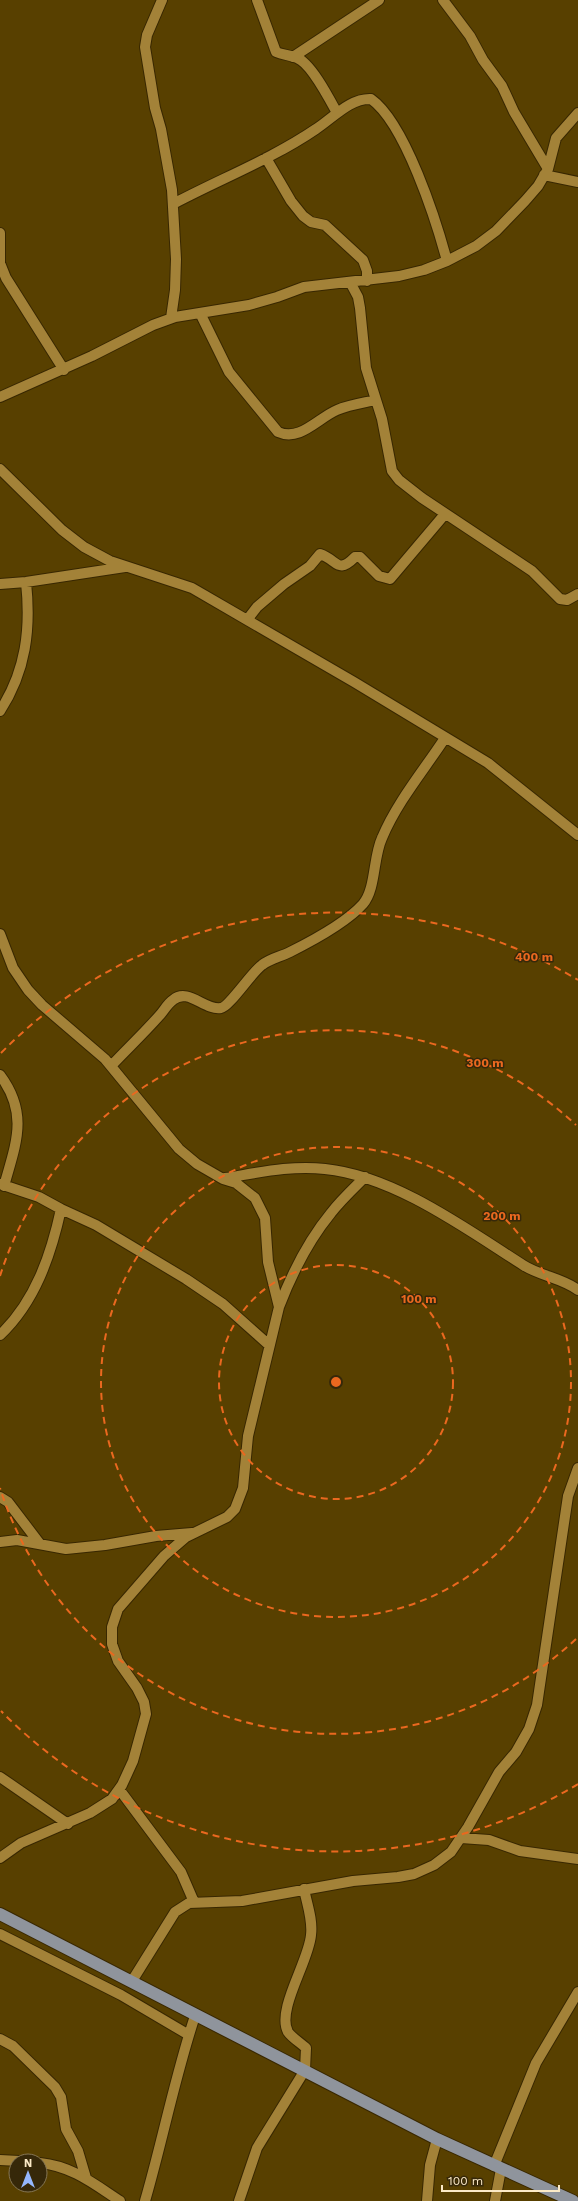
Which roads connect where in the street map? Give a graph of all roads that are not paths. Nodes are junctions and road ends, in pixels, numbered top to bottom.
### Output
1 (162, 0) edge
2 (257, 0) edge
3 (379, 0) edge
4 (443, 0) edge
5 (293, 57) junction
6 (338, 113) junction
7 (578, 113) edge
8 (266, 158) junction
9 (546, 172) junction
10 (578, 182) edge
11 (173, 204) junction
12 (0, 233) edge
13 (447, 261) junction
14 (367, 281) junction
15 (350, 282) junction
16 (200, 313) junction
17 (171, 318) junction
18 (64, 370) junction
19 (0, 398) edge
20 (376, 400) junction
21 (0, 469) edge
22 (445, 514) junction
23 (126, 567) junction
24 (26, 582) junction
25 (0, 584) edge
26 (578, 594) edge
27 (247, 620) junction
28 (0, 711) edge
29 (445, 738) junction
30 (578, 835) edge
31 (0, 934) edge
32 (111, 1066) junction
33 (0, 1075) edge
34 (365, 1177) junction
35 (223, 1179) junction
36 (2, 1185) edge
37 (61, 1209) junction
38 (578, 1290) edge
39 (279, 1307) junction
40 (0, 1336) edge
41 (269, 1345) junction
42 (578, 1468) edge
43 (570, 1490) junction
44 (0, 1497) edge
45 (578, 1498) edge
46 (194, 1532) junction
47 (0, 1542) edge
48 (40, 1544) junction
49 (0, 1777) edge
50 (119, 1789) junction
51 (68, 1824) junction
52 (461, 1838) junction
53 (0, 1858) edge
54 (578, 1859) edge
55 (304, 1889) junction
56 (194, 1902) junction
57 (0, 1914) edge
58 (0, 1934) edge
59 (132, 1981) junction
60 (578, 1992) edge
61 (196, 2016) junction
62 (189, 2035) junction
63 (0, 2039) edge
64 (305, 2070) junction
65 (437, 2139) junction
66 (48, 2165) edge
67 (497, 2168) junction
68 (86, 2178) junction
69 (120, 2201) edge
70 (145, 2201) edge
71 (239, 2201) edge
72 (427, 2201) edge
73 (495, 2201) edge
74 (573, 2201) edge

1 - 11 street
2 - 5 street
3 - 5 street
4 - 9 street
5 - 6 street
6 - 8 street
6 - 13 street
7 - 9 street
8 - 11 street
8 - 14 street
9 - 10 street
9 - 13 street
11 - 17 street
12 - 18 street
13 - 14 street
14 - 15 street
15 - 16 street
15 - 20 street
16 - 17 street
16 - 20 street
17 - 18 street
18 - 19 street
20 - 22 street
21 - 23 street
22 - 26 street
22 - 27 street
23 - 24 street
23 - 27 street
24 - 25 street
24 - 28 street
27 - 29 street
29 - 30 street
29 - 32 street
31 - 32 street
32 - 35 street
33 - 36 street
34 - 35 street
34 - 38 street
34 - 39 street
35 - 39 street
36 - 37 street
37 - 40 street
37 - 41 street
39 - 41 street
41 - 46 street
42 - 43 street
43 - 45 street
43 - 52 street
44 - 48 street
46 - 48 street
46 - 50 street
47 - 48 street
49 - 51 street
50 - 51 street
50 - 56 street
51 - 53 street
52 - 54 street
52 - 55 street
55 - 56 street
55 - 64 street
56 - 59 street
57 - 59 main road
58 - 62 street
59 - 61 main road
60 - 67 street
61 - 62 street
61 - 64 main road
62 - 70 street
63 - 68 street
64 - 65 main road
64 - 71 street
65 - 67 main road
65 - 72 street
66 - 68 street
67 - 73 street
67 - 74 main road
68 - 69 street

